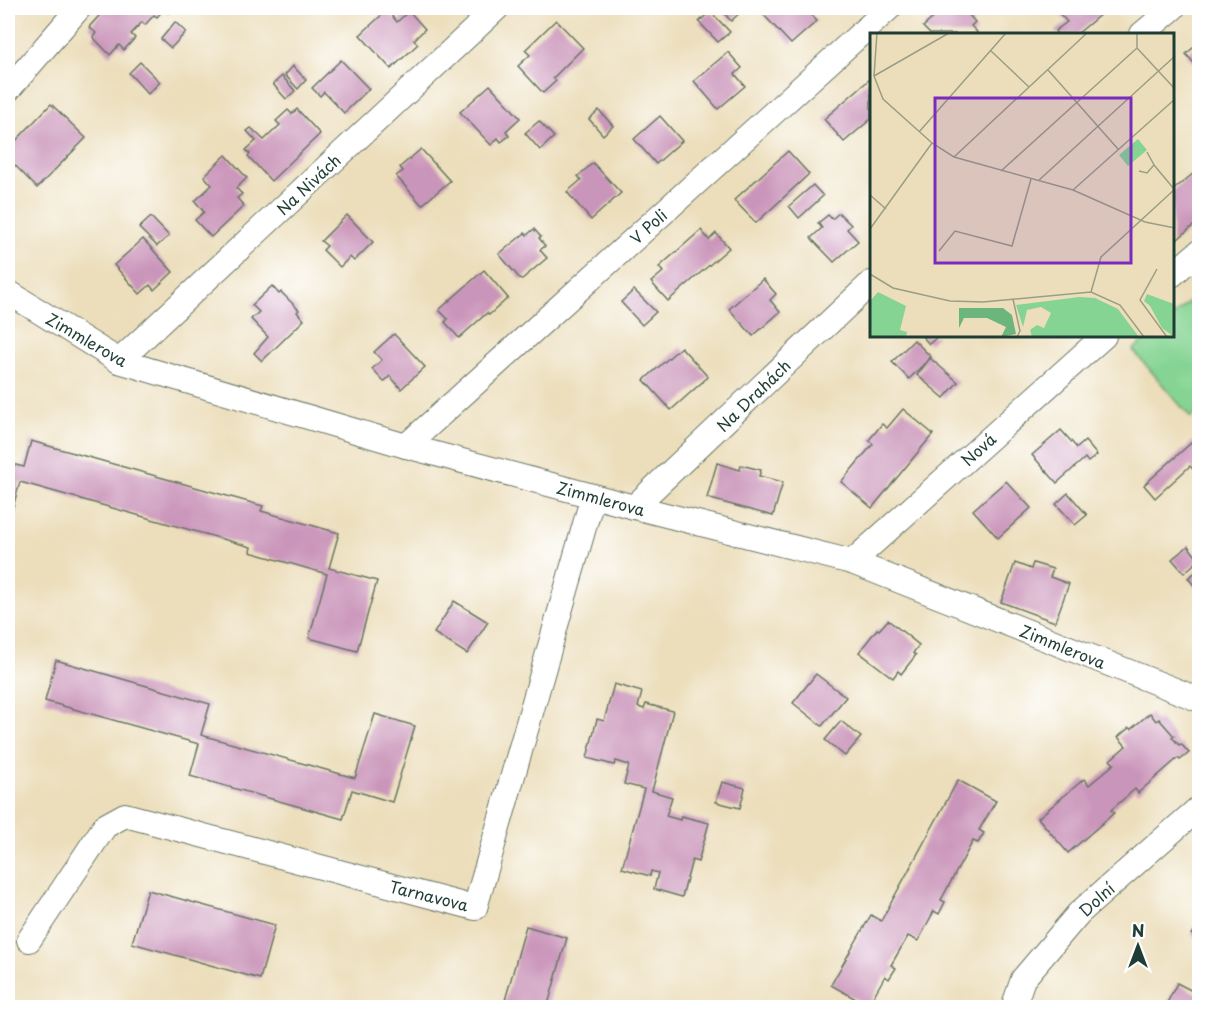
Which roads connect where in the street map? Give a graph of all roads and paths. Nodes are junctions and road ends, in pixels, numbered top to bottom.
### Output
1 (79, 8) edge
2 (497, 8) edge
3 (1173, 8) edge
4 (877, 18) edge
5 (1143, 33) edge
6 (8, 90) edge
7 (1200, 251) edge
8 (1174, 274) edge
9 (870, 283) edge
10 (8, 292) edge
11 (1102, 338) edge
12 (119, 361) junction
13 (406, 446) junction
14 (593, 496) junction
15 (634, 507) junction
16 (852, 562) junction
17 (1200, 700) edge
18 (1200, 807) edge
19 (29, 940) dead end
20 (1013, 1008) edge

1 - 6 street
2 - 12 street, Na Nivách
3 - 5 street
4 - 13 street, V Poli
7 - 8 street
9 - 15 street, Na Drahách
10 - 12 street, Zimmlerova
11 - 16 street, Nová
12 - 13 street, Zimmlerova
13 - 14 street, Zimmlerova
14 - 15 street, Zimmlerova
14 - 19 street, Tarnavova
15 - 16 street, Zimmlerova
16 - 17 street, Zimmlerova
18 - 20 street, Dolní

